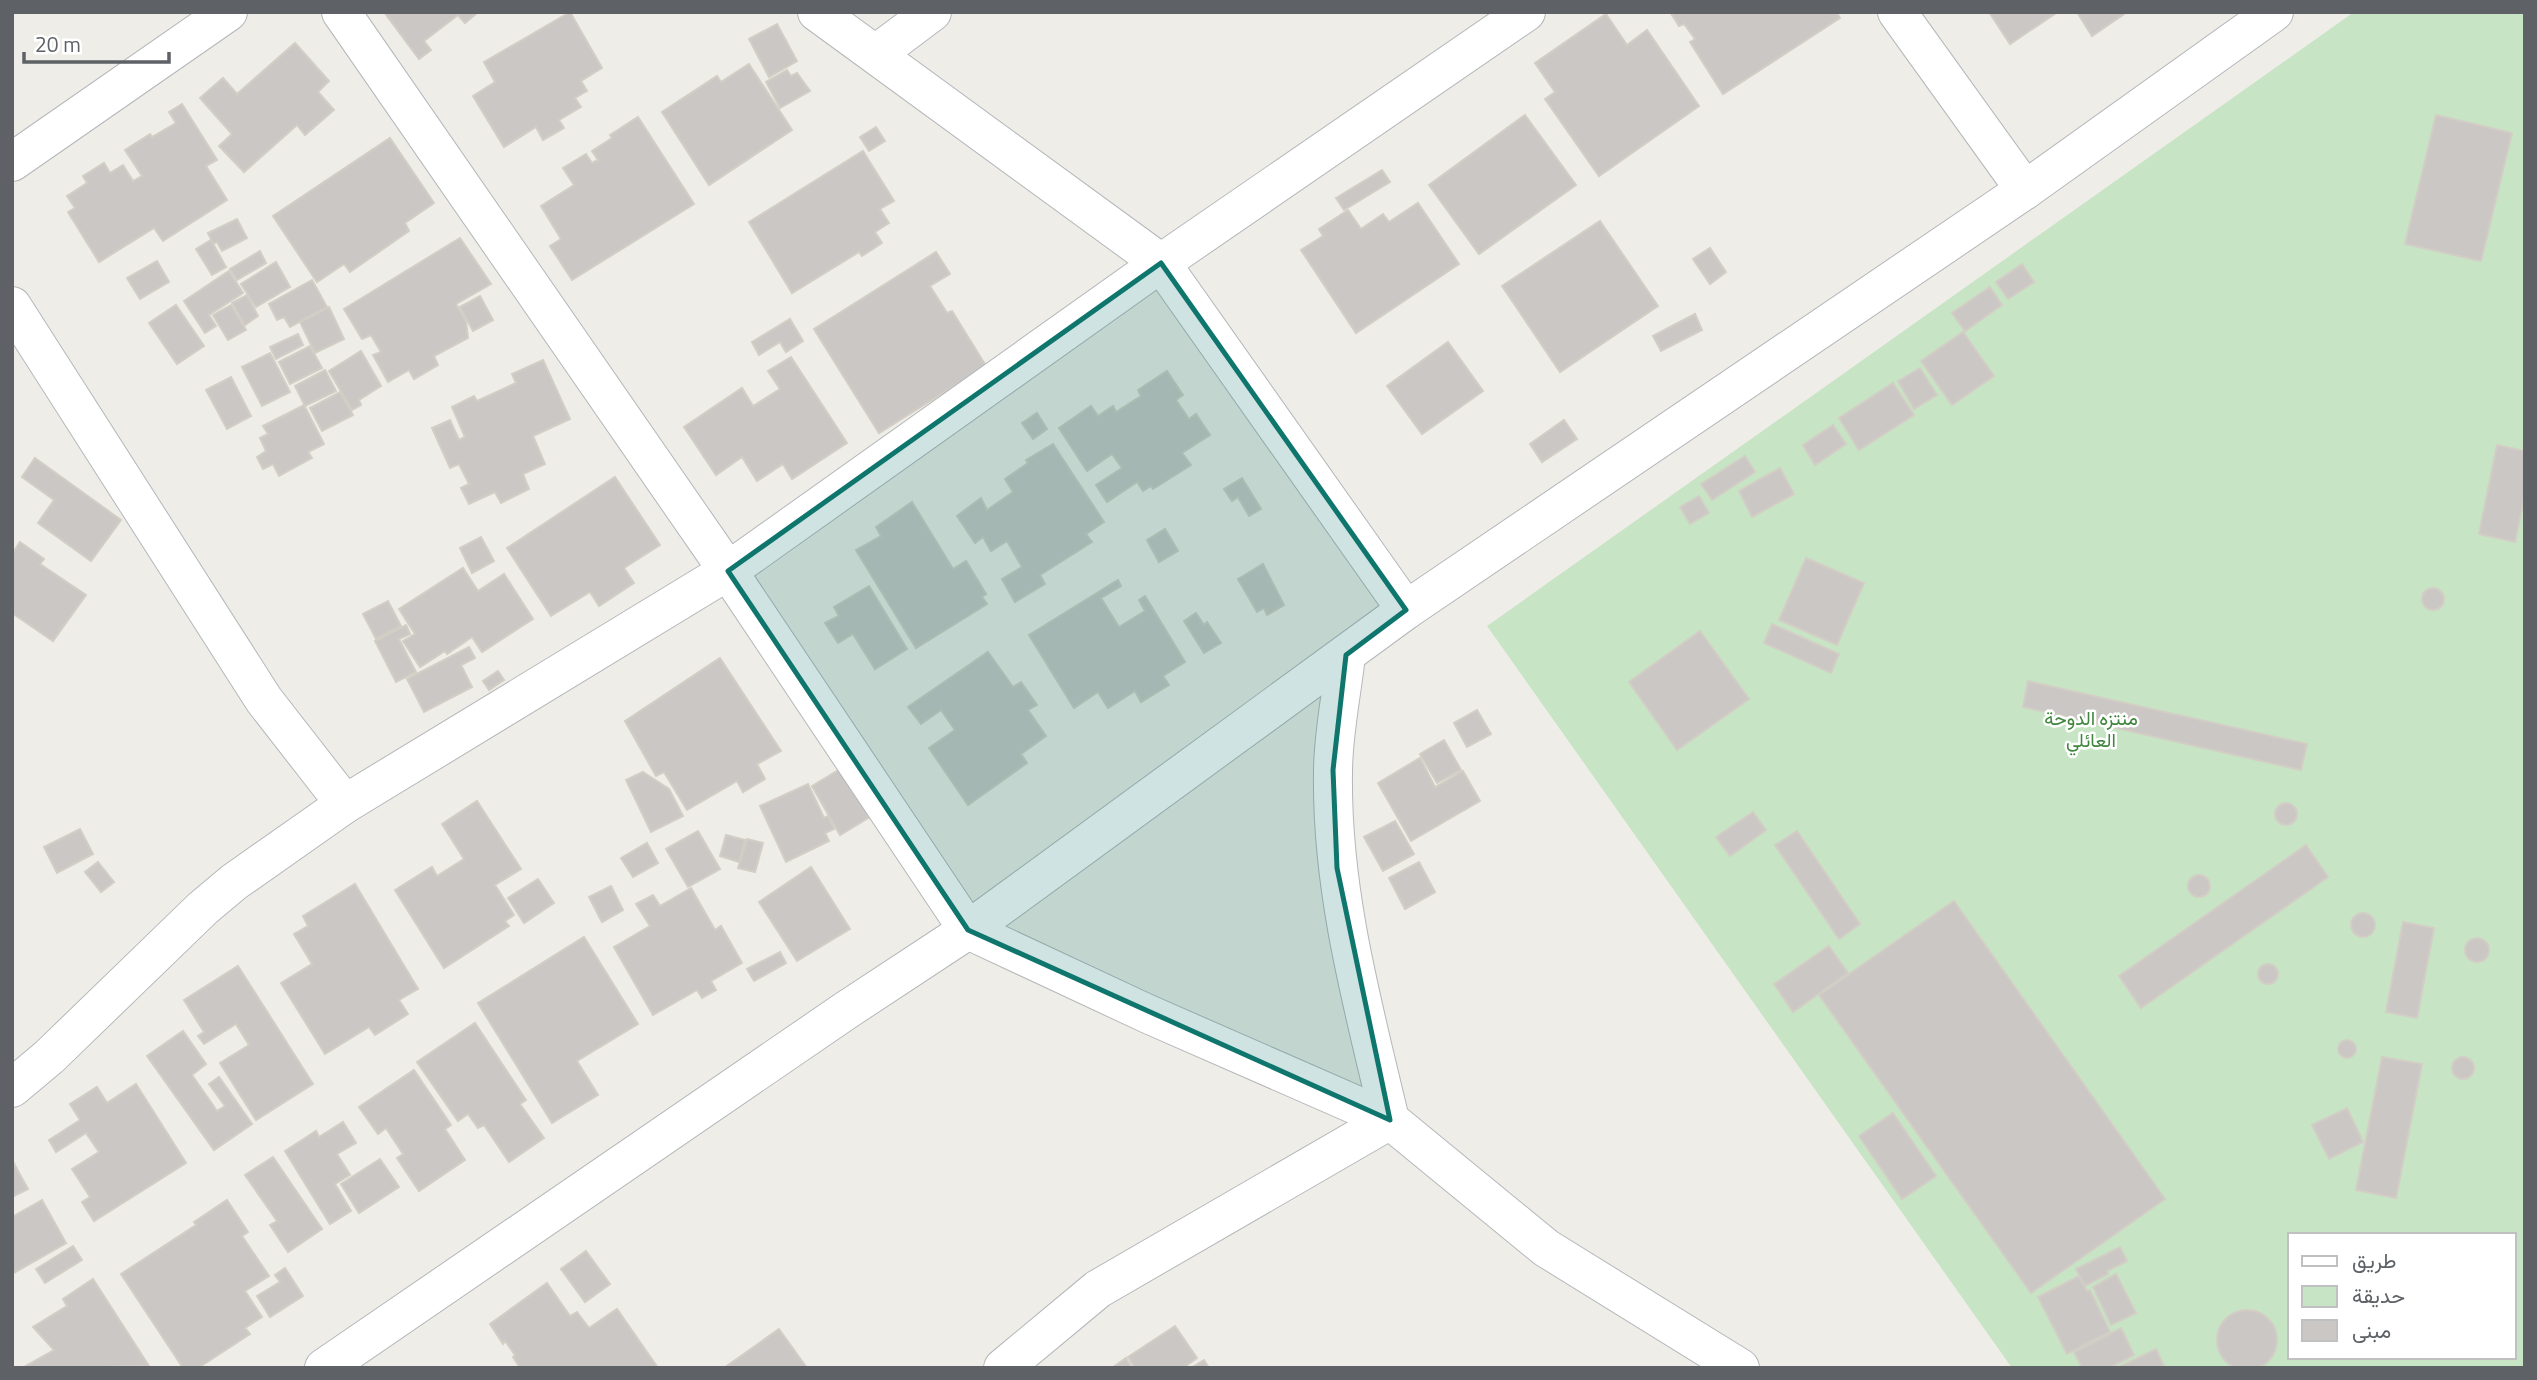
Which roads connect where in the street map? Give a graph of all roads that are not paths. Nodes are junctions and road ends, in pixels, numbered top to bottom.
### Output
1 (228, 12) edge
2 (341, 12) edge
3 (817, 12) edge
4 (932, 12) edge
5 (1526, 12) edge
6 (1897, 12) edge
7 (2274, 12) edge
8 (876, 54) junction
9 (12, 162) edge
10 (2025, 190) junction
11 (1161, 263) junction
12 (12, 306) edge
13 (728, 571) junction
14 (1406, 610) junction
15 (1346, 655) junction
16 (345, 804) junction
17 (968, 930) junction
18 (12, 1088) edge
19 (1390, 1120) junction
20 (324, 1368) edge
21 (1003, 1368) edge
22 (1740, 1368) edge

1 - 9 street
2 - 13 street
3 - 8 street
4 - 8 street
5 - 11 street
6 - 10 street
7 - 10 street
8 - 11 street
10 - 14 street
11 - 13 street
11 - 14 street
12 - 16 street
13 - 16 street
13 - 17 street
14 - 15 street
15 - 17 street
15 - 19 street
16 - 18 street
17 - 19 street
17 - 20 street
19 - 21 street
19 - 22 street

